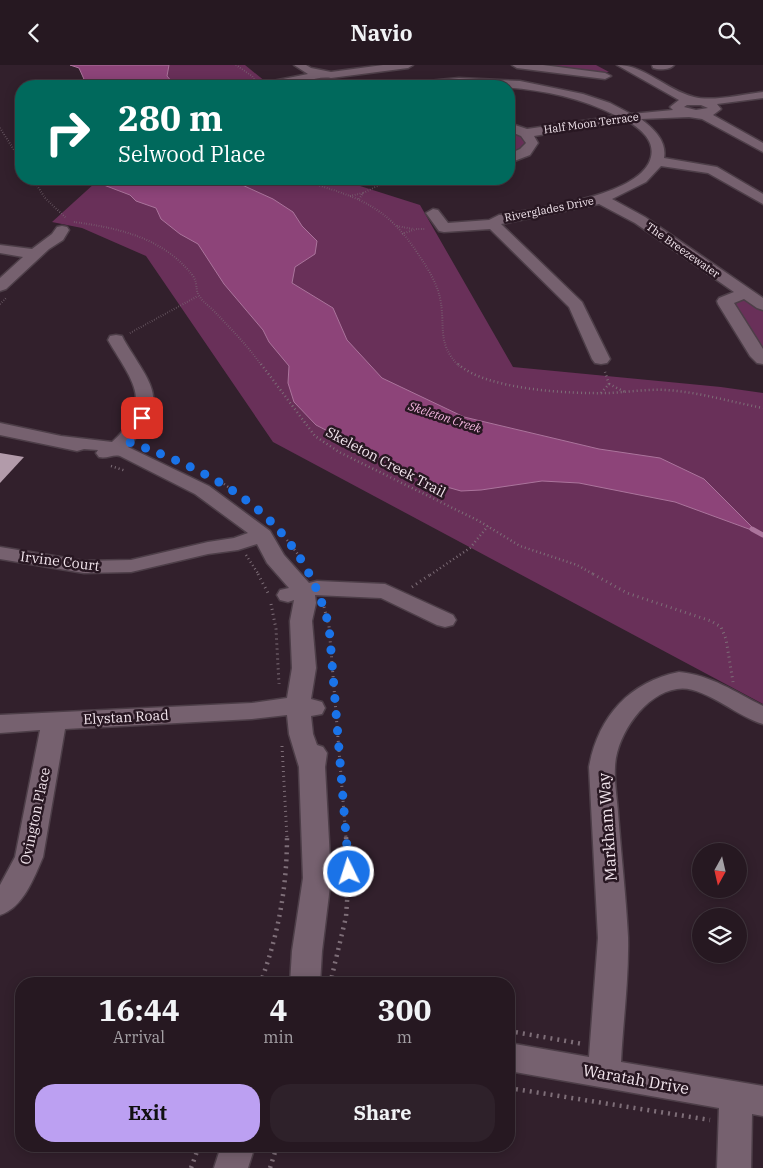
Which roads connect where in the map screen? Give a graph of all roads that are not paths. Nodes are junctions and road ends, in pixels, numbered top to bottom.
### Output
1 (299, 65) edge
2 (408, 65) edge
3 (516, 65) edge
4 (622, 65) edge
5 (608, 71) edge
6 (319, 74) junction
7 (304, 80) edge
8 (515, 86) edge
9 (763, 95) edge
10 (763, 99) edge
11 (677, 105) junction
12 (702, 108) junction
13 (657, 113) junction
14 (630, 117) junction
15 (515, 129) edge
16 (526, 133) junction
17 (763, 141) edge
18 (763, 149) edge
19 (515, 157) edge
20 (657, 161) junction
21 (601, 199) junction
22 (763, 200) edge
23 (433, 213) dead end
24 (493, 224) junction
25 (62, 230) dead end
26 (0, 249) edge
27 (35, 254) junction
28 (3, 277) edge
29 (745, 293) junction
30 (763, 305) edge
31 (116, 340) road end
32 (601, 359) road end
33 (763, 359) edge
34 (0, 429) edge
35 (110, 453) junction
36 (250, 539) junction
37 (0, 553) edge
38 (311, 592) junction
39 (445, 620) dead end
40 (294, 709) junction
41 (763, 716) edge
42 (54, 721) junction
43 (0, 724) edge
44 (0, 904) edge
45 (307, 951) junction
46 (294, 977) edge
47 (305, 977) edge
48 (515, 1057) edge
49 (605, 1061) junction
50 (745, 1107) edge
51 (236, 1152) edge
52 (231, 1168) edge
53 (734, 1168) edge

1 - 6 street
2 - 6 street
3 - 5 street
4 - 12 street
5 - 11 street
6 - 7 street
8 - 14 street
9 - 12 street
10 - 12 street
11 - 12 street
11 - 13 street, Half Moon Terrace
12 - 13 street, Half Moon Terrace
12 - 17 street
12 - 18 street
13 - 14 street, Half Moon Terrace
14 - 16 street, Half Moon Terrace
14 - 20 street
15 - 16 street, Half Moon Terrace
16 - 19 street, Half Moon Terrace
20 - 21 street, Riverglades Drive
20 - 22 street
21 - 24 street, Riverglades Drive
21 - 29 street, The Breezewater
23 - 24 street, Riverglades Drive
24 - 32 street, Riverglades Drive
25 - 27 street
26 - 27 street
27 - 28 street
29 - 30 street, The Breezewater
29 - 33 street
31 - 35 street
34 - 35 street
35 - 36 street
36 - 37 street, Irvine Court
36 - 38 street
38 - 39 street
38 - 40 street
40 - 42 street, Elystan Road
40 - 45 street
41 - 49 street, Markham Way
42 - 43 street, Elystan Road
42 - 44 street, Ovington Place
45 - 46 street
45 - 47 street
48 - 49 street, Waratah Drive
49 - 50 street, Waratah Drive
50 - 53 street
51 - 52 street

